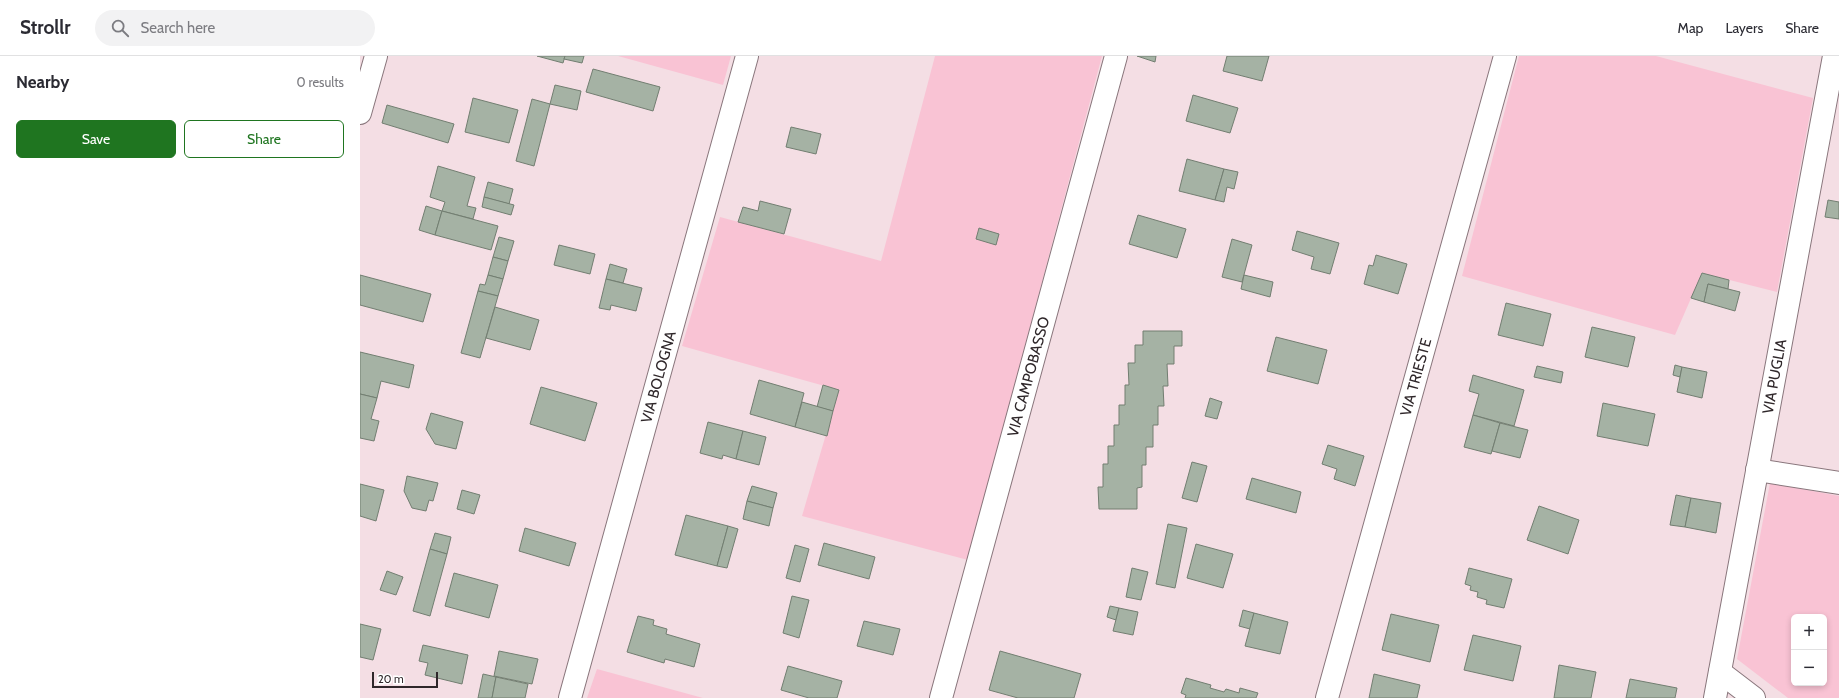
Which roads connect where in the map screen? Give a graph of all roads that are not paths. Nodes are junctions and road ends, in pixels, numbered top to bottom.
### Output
1 (376, 56) edge
2 (747, 56) edge
3 (1116, 56) edge
4 (1505, 56) edge
5 (1834, 56) edge
6 (360, 113) edge
7 (1757, 470) junction
8 (1839, 483) edge
9 (1720, 672) junction
10 (570, 698) edge
11 (941, 698) edge
12 (1327, 698) edge
13 (1715, 698) edge
14 (1754, 698) edge

1 - 6 street
2 - 10 street, VIA BOLOGNA
3 - 11 street, VIA CAMPOBASSO
4 - 12 street, VIA TRIESTE
5 - 7 street, VIA PUGLIA
7 - 8 street
7 - 9 street, VIA PUGLIA
9 - 13 street, VIA PUGLIA
9 - 14 street

